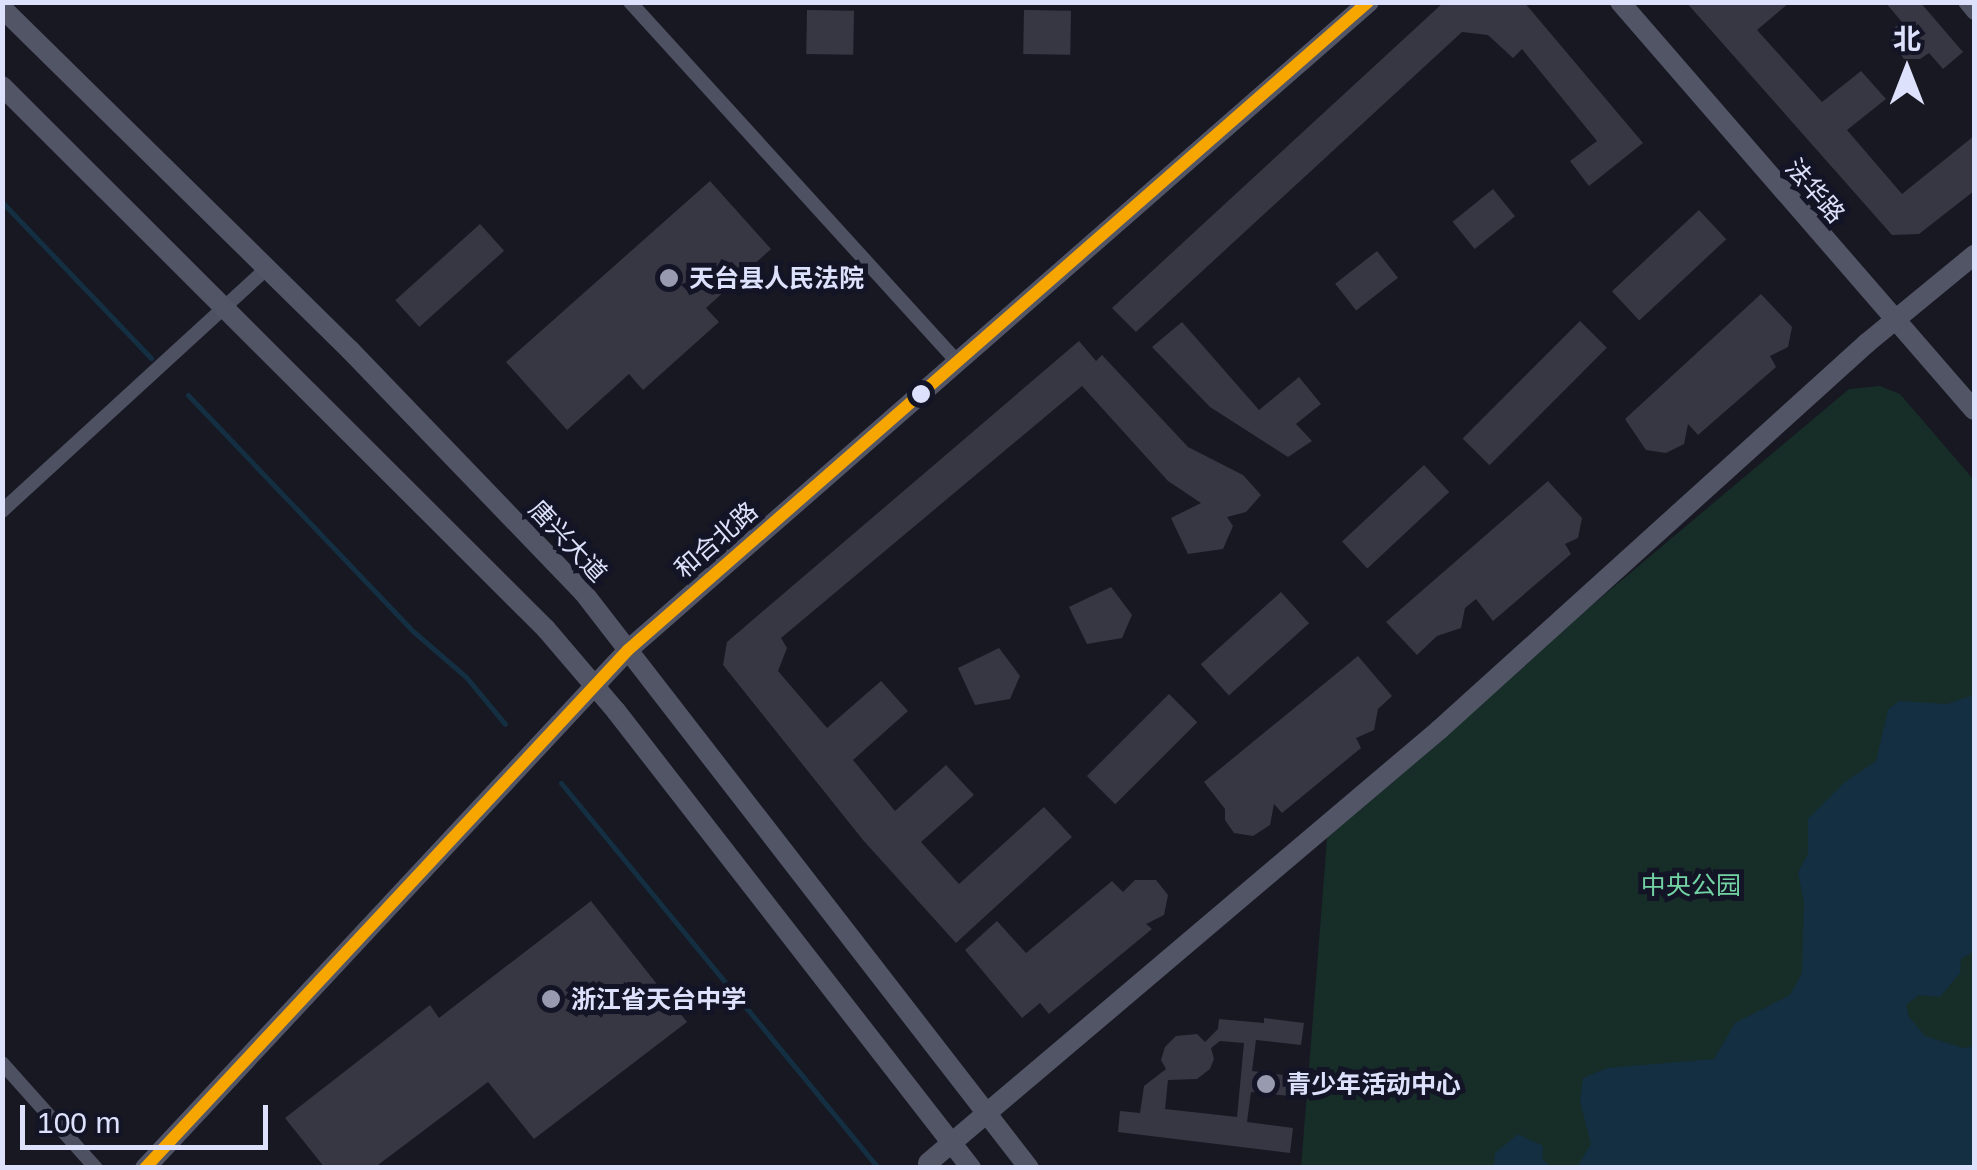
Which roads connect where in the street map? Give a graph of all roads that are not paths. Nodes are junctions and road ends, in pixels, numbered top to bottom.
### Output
1 (630, 2) edge
2 (1369, 2) edge
3 (1620, 2) edge
4 (1965, 2) edge
5 (2, 8) edge
6 (1974, 13) edge
7 (2, 86) edge
8 (1974, 255) edge
9 (267, 268) junction
10 (225, 309) junction
11 (1894, 320) junction
12 (958, 363) junction
13 (1974, 410) edge
14 (2, 511) edge
15 (628, 650) junction
16 (594, 685) junction
17 (2, 1063) edge
18 (988, 1115) junction
19 (952, 1144) junction
20 (928, 1163) dead end
21 (96, 1168) edge
22 (145, 1168) edge
23 (971, 1168) edge
24 (1029, 1168) edge

1 - 12 street
2 - 12 main road, 和合北路
3 - 11 main road, 法华路
4 - 6 street
5 - 9 main road, 唐兴大道
7 - 10 main road
8 - 11 main road
9 - 10 street
9 - 15 main road, 唐兴大道
10 - 14 street
10 - 16 main road
11 - 13 main road, 法华路
11 - 18 main road
12 - 15 main road, 和合北路
15 - 16 main road, 和合北路
15 - 18 main road, 唐兴大道
16 - 19 main road
16 - 22 main road, 和合北路
17 - 21 street
18 - 19 main road
18 - 24 main road, 唐兴大道
19 - 20 main road
19 - 23 main road

